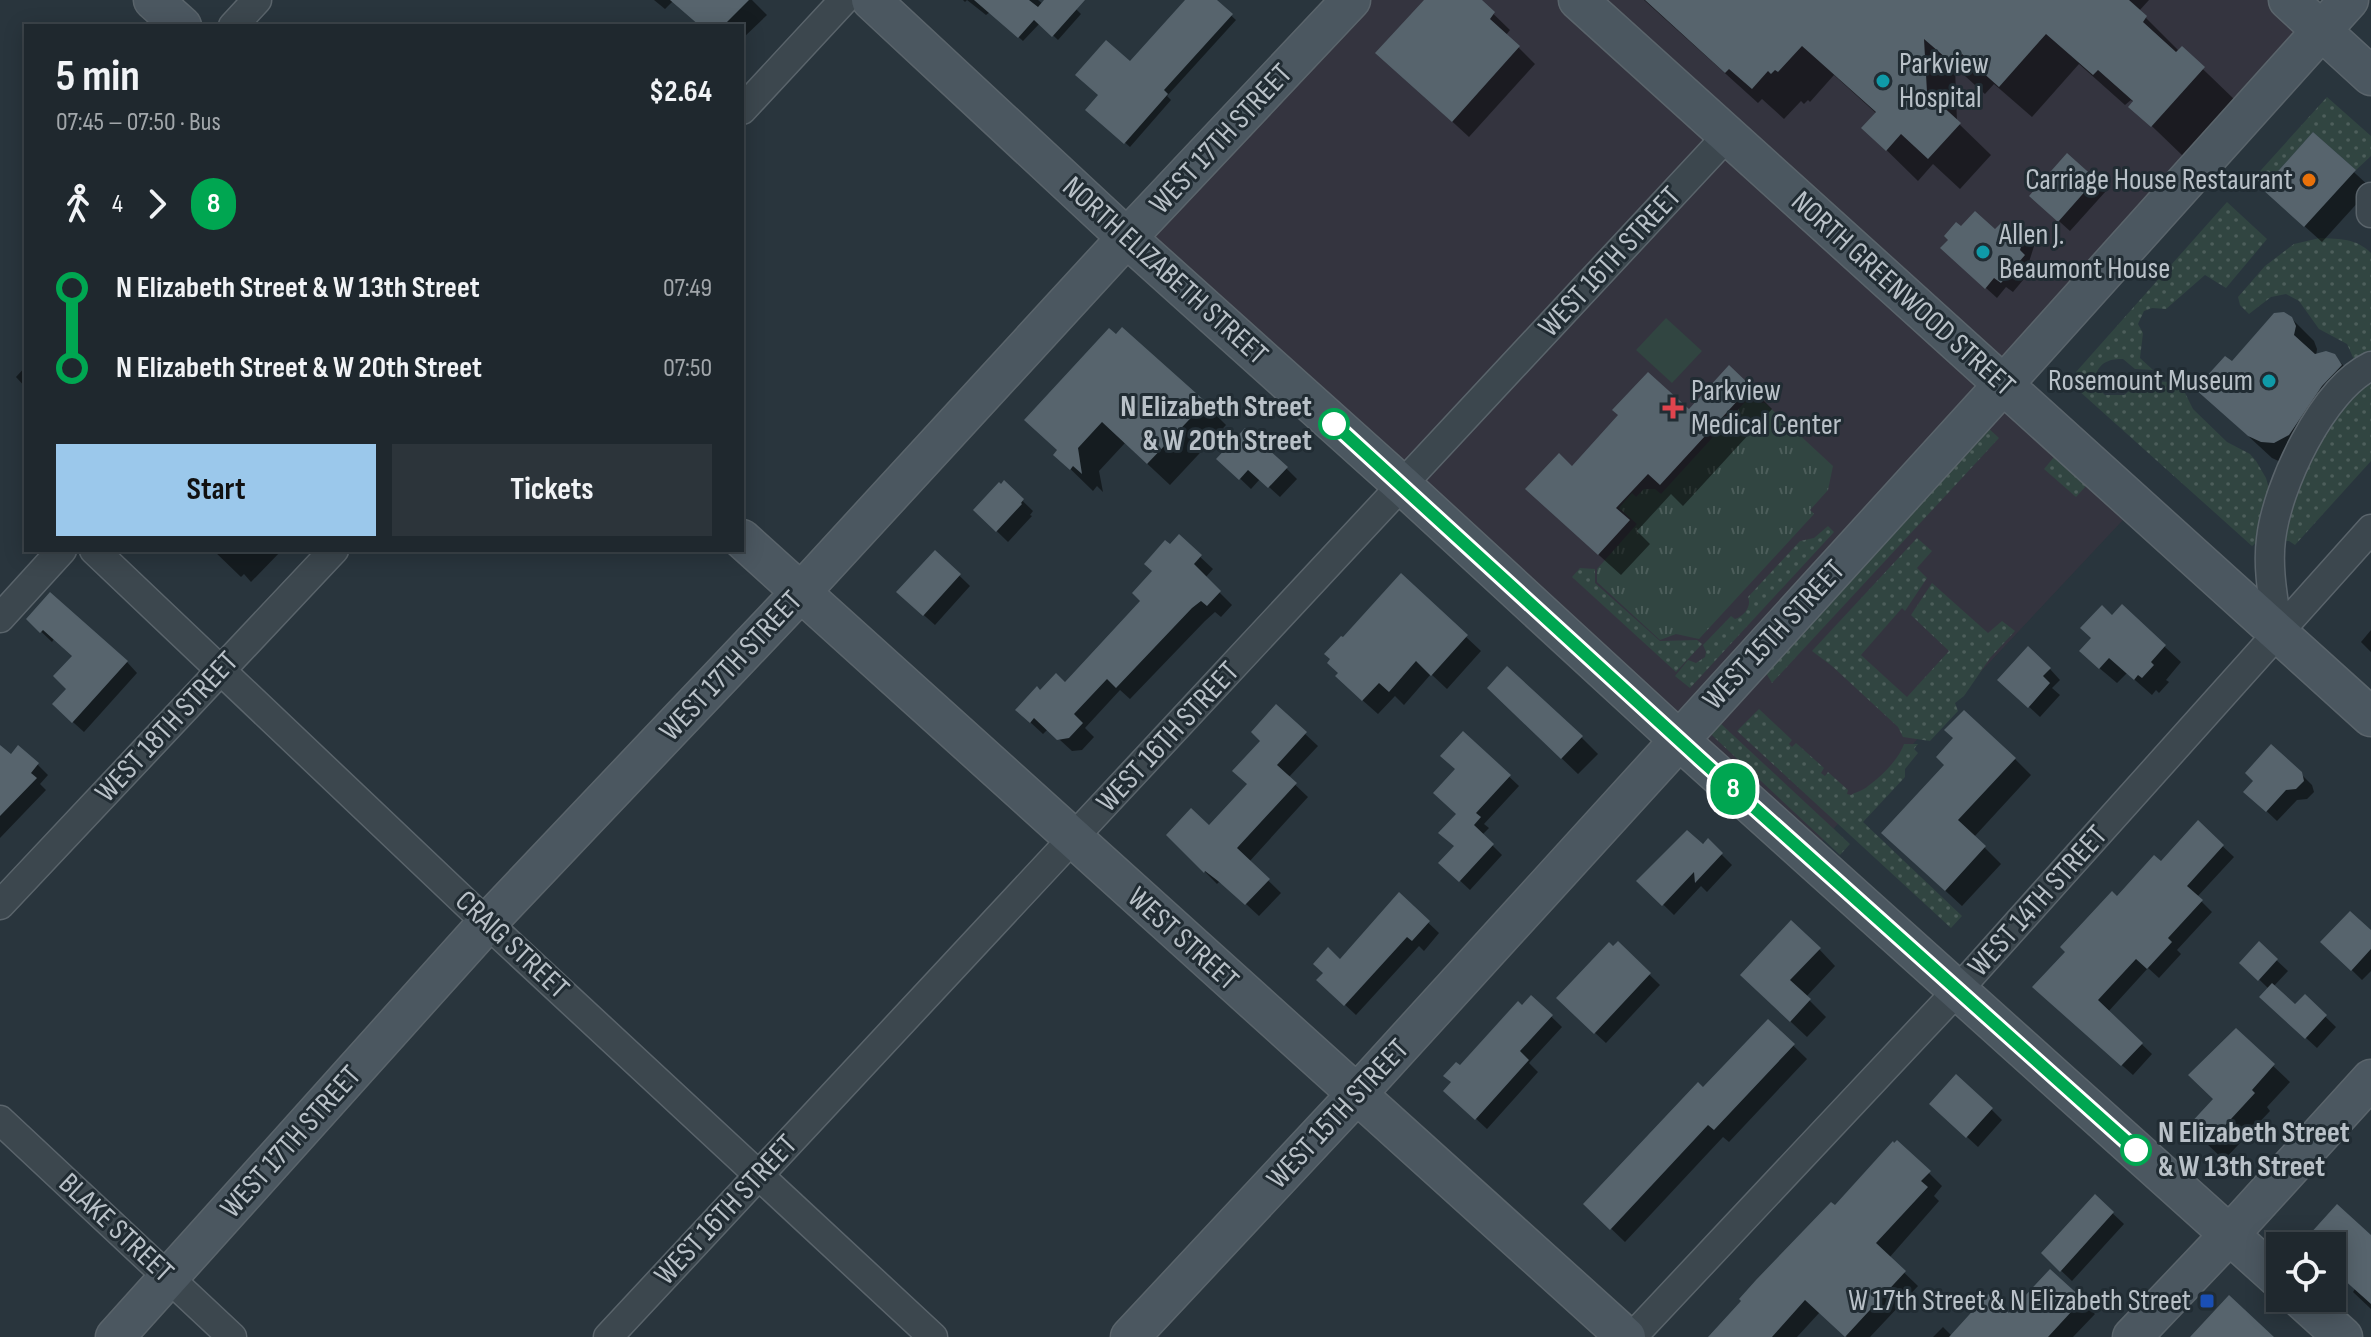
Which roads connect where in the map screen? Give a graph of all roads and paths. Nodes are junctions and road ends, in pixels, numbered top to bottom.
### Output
1 (153, 0) edge
2 (257, 0) edge
3 (844, 0) edge
4 (871, 0) edge
5 (1351, 0) edge
6 (1578, 0) edge
7 (2288, 0) edge
8 (2349, 0) edge
9 (180, 24) edge
10 (235, 24) edge
11 (2321, 31) junction
12 (2371, 76) edge
13 (744, 108) edge
14 (1728, 135) junction
15 (2371, 197) edge
16 (2371, 213) edge
17 (1127, 238) junction
18 (2371, 366) edge
19 (2004, 385) junction
20 (1402, 485) junction
21 (2371, 529) edge
22 (744, 541) edge
23 (60, 552) edge
24 (96, 552) edge
25 (332, 552) edge
26 (801, 592) junction
27 (0, 618) edge
28 (2278, 632) junction
29 (221, 670) junction
30 (2371, 717) edge
31 (1678, 739) junction
32 (1073, 839) junction
33 (0, 905) edge
34 (487, 923) junction
35 (1957, 991) junction
36 (2371, 1079) edge
37 (1356, 1095) junction
38 (0, 1120) edge
39 (759, 1175) junction
40 (2230, 1234) junction
41 (2266, 1267) edge
42 (170, 1278) junction
43 (2315, 1312) edge
44 (115, 1337) edge
45 (232, 1337) edge
46 (608, 1337) edge
47 (933, 1337) edge
48 (1130, 1337) edge
49 (1629, 1337) edge
50 (2132, 1337) edge
51 (2343, 1337) edge

1 - 9 street
2 - 10 street
3 - 13 street
4 - 17 street, NORTH ELIZABETH STREET
5 - 17 street, WEST 17TH STREET
6 - 14 street, NORTH GREENWOOD STREET
7 - 11 street
8 - 11 street, WEST 15TH STREET
11 - 12 street
11 - 19 street, WEST 15TH STREET
14 - 19 street, NORTH GREENWOOD STREET
14 - 20 street, WEST 16TH STREET
15 - 16 street
17 - 20 street, NORTH ELIZABETH STREET
17 - 26 street, WEST 17TH STREET
18 - 28 street
19 - 28 street, NORTH GREENWOOD STREET
19 - 31 street, WEST 15TH STREET
20 - 31 street, NORTH ELIZABETH STREET
20 - 32 street, WEST 16TH STREET
21 - 28 street, WEST 14TH STREET
22 - 26 street, WEST STREET
23 - 27 street
24 - 29 street, CRAIG STREET
25 - 29 street, WEST 18TH STREET
26 - 32 street, WEST STREET
26 - 34 street, WEST 17TH STREET
28 - 30 street, NORTH GREENWOOD STREET
28 - 35 street, WEST 14TH STREET
29 - 33 street, WEST 18TH STREET
29 - 34 street, CRAIG STREET
31 - 35 street, NORTH ELIZABETH STREET
31 - 37 street, WEST 15TH STREET
32 - 37 street, WEST STREET
32 - 39 street, WEST 16TH STREET
34 - 39 street, CRAIG STREET
34 - 42 street, WEST 17TH STREET
35 - 40 street, NORTH ELIZABETH STREET
35 - 49 street, WEST 14TH STREET
36 - 40 street
37 - 48 street, WEST 15TH STREET
37 - 49 street, WEST STREET
38 - 42 street, BLAKE STREET
39 - 46 street, WEST 16TH STREET
39 - 47 street, CRAIG STREET
40 - 41 street, NORTH ELIZABETH STREET
40 - 50 street
42 - 44 street, WEST 17TH STREET
42 - 45 street, BLAKE STREET
43 - 51 street

